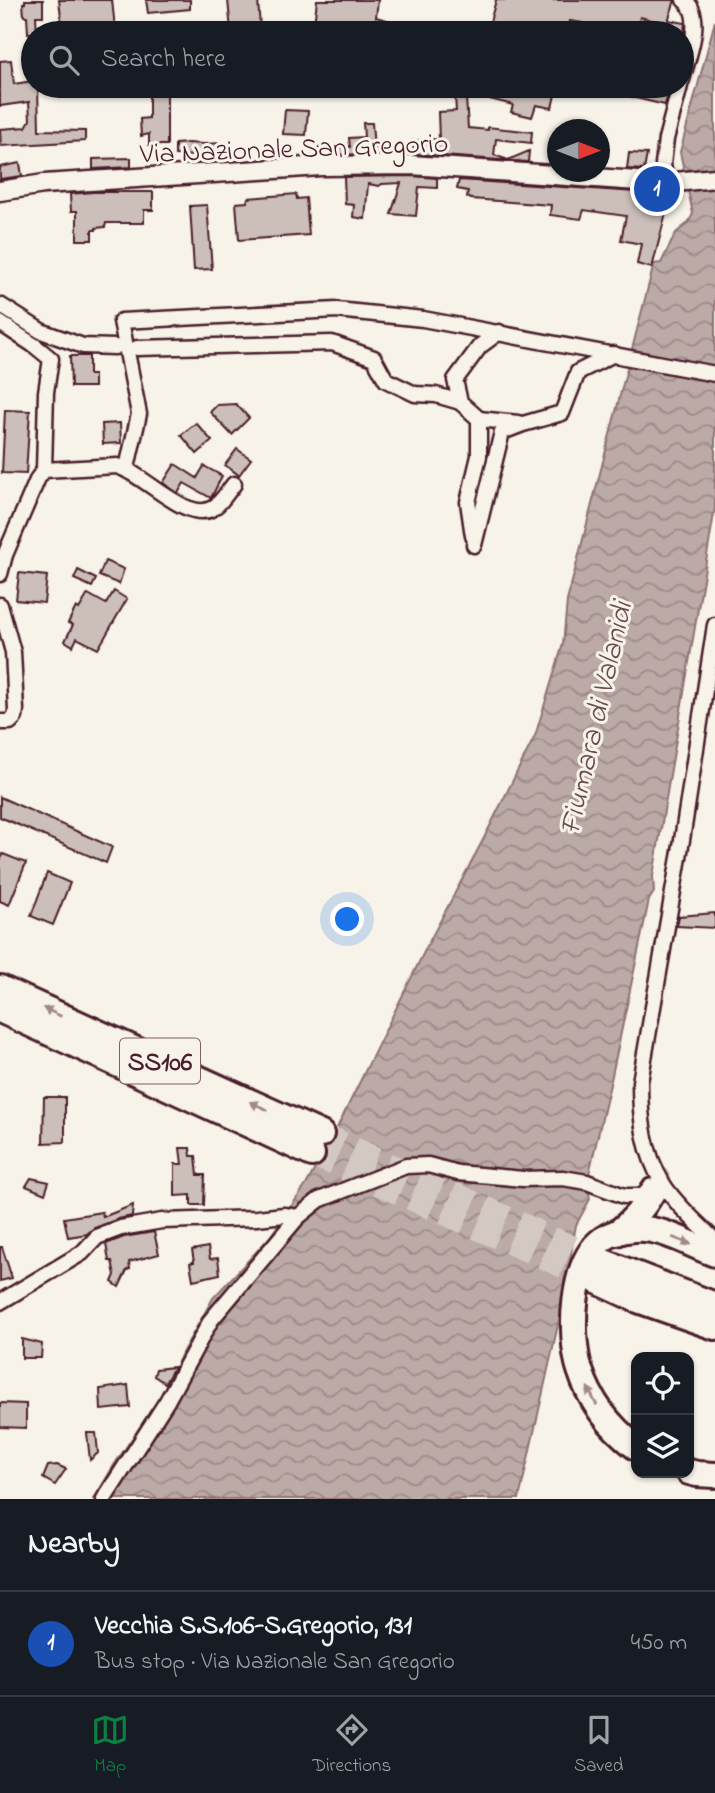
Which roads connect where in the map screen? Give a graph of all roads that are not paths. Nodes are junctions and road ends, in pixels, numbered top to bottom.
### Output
1 (687, 2) edge
2 (694, 34) edge
3 (677, 98) edge
4 (715, 178) edge
5 (673, 183) junction
6 (0, 191) edge
7 (0, 305) edge
8 (0, 323) edge
9 (499, 332) junction
10 (115, 347) dead end
11 (137, 348) dead end
12 (614, 355) junction
13 (715, 374) edge
14 (460, 402) junction
15 (479, 419) junction
16 (523, 424) junction
17 (127, 468) junction
18 (44, 470) junction
19 (234, 484) dead end
20 (0, 574) edge
21 (0, 605) edge
22 (715, 625) edge
23 (0, 722) edge
24 (0, 988) edge
25 (0, 1010) edge
26 (658, 1188) junction
27 (291, 1216) junction
28 (617, 1233) junction
29 (715, 1241) edge
30 (715, 1254) edge
31 (601, 1272) tunnel mouth
32 (639, 1289) junction
33 (0, 1302) edge
34 (715, 1302) edge
35 (715, 1327) edge
36 (715, 1342) edge
37 (631, 1443) edge
38 (694, 1473) edge
39 (715, 1475) edge
40 (104, 1499) edge

1 - 2 street
3 - 5 street
4 - 5 street, Via Nazionale San Gregorio
5 - 6 street, Via Nazionale San Gregorio
7 - 10 street
8 - 18 street
9 - 12 street
9 - 14 street
9 - 17 street
11 - 14 street
12 - 13 street
12 - 16 street
14 - 15 street
15 - 16 street
15 - 16 street
17 - 18 street
17 - 19 street
18 - 20 street
21 - 23 street
22 - 26 street
25 -> 24 highway, SS106
26 - 27 street
26 - 28 highway
26 - 29 street
27 - 33 street
27 - 40 street
28 -> 30 highway
37 -> 28 highway
31 - 32 highway
32 - 34 highway
32 - 35 highway
32 - 36 highway
38 - 39 highway

